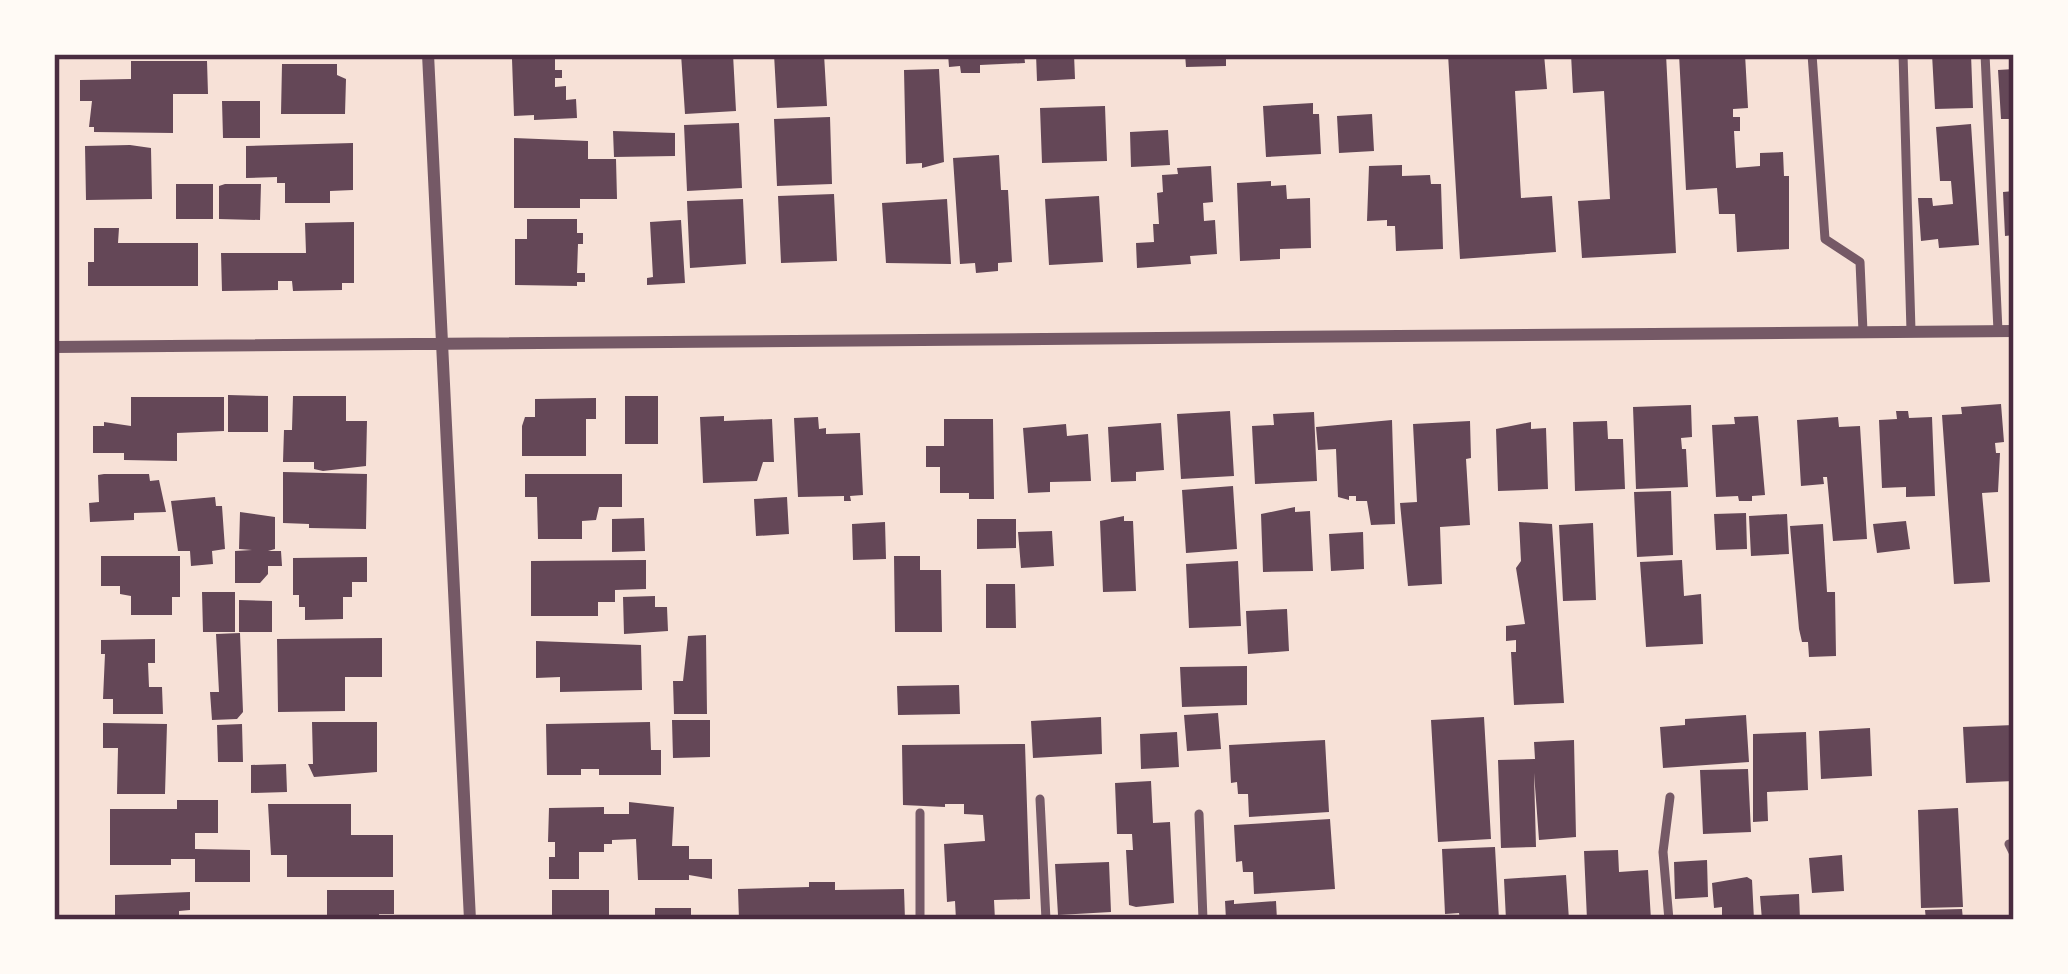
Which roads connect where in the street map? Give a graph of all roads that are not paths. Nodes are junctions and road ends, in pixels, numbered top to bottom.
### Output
1 (428, 54) edge
2 (1812, 54) edge
3 (1903, 54) edge
4 (1985, 54) edge
5 (1911, 331) junction
6 (1998, 331) junction
7 (2014, 331) edge
8 (1863, 332) junction
9 (443, 342) junction
10 (54, 347) edge
11 (1670, 797) dead end
12 (1040, 799) dead end
13 (920, 813) dead end
14 (1199, 814) dead end
15 (470, 920) edge
16 (920, 920) edge
17 (1046, 920) edge
18 (1204, 920) edge
19 (1669, 920) edge

1 - 9 street
2 - 8 lane
3 - 5 lane
4 - 6 lane
5 - 6 street
5 - 8 street
6 - 7 street
8 - 9 street
9 - 10 street
9 - 15 street
11 - 19 lane
12 - 17 lane
13 - 16 lane
14 - 18 lane

